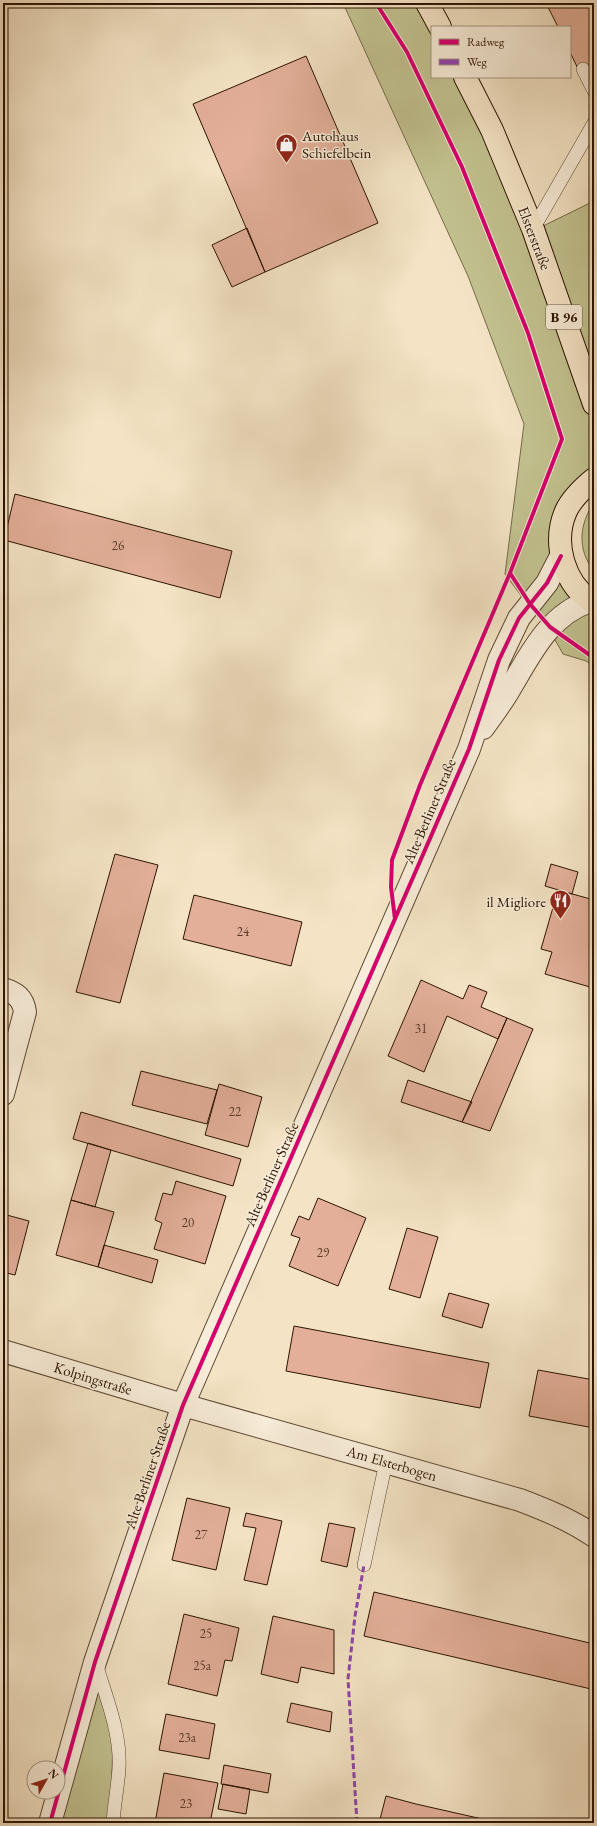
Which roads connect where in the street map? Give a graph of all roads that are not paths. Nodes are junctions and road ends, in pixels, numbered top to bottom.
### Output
1 (428, 3) edge
2 (440, 26) edge
3 (583, 70) dead end
4 (466, 78) edge
5 (594, 91) edge
6 (594, 124) edge
7 (533, 229) junction
8 (594, 404) edge
9 (594, 479) edge
10 (561, 556) junction
11 (592, 602) edge
12 (469, 749) junction
13 (3, 989) edge
14 (3, 1094) edge
15 (3, 1351) edge
16 (183, 1405) junction
17 (386, 1462) junction
18 (594, 1536) edge
19 (364, 1565) dead end
20 (95, 1662) junction
21 (50, 1823) edge
22 (113, 1823) edge

1 - 2 main road
3 - 5 lane
4 - 7 main road, Elsterstraße / B 96
6 - 7 lane
7 - 8 main road, Elsterstraße / B 96
9 - 10 main road
10 - 11 main road
10 - 12 street, Alte Berliner Straße
11 - 12 street, Alte Berliner Straße
12 - 16 street, Alte Berliner Straße
13 - 14 street
15 - 16 street, Kolpingstraße
16 - 17 street, Am Elsterbogen
16 - 20 street, Alte Berliner Straße
17 - 18 street, Am Elsterbogen
17 - 19 lane
20 - 21 street, Alte Berliner Straße
20 - 22 lane

